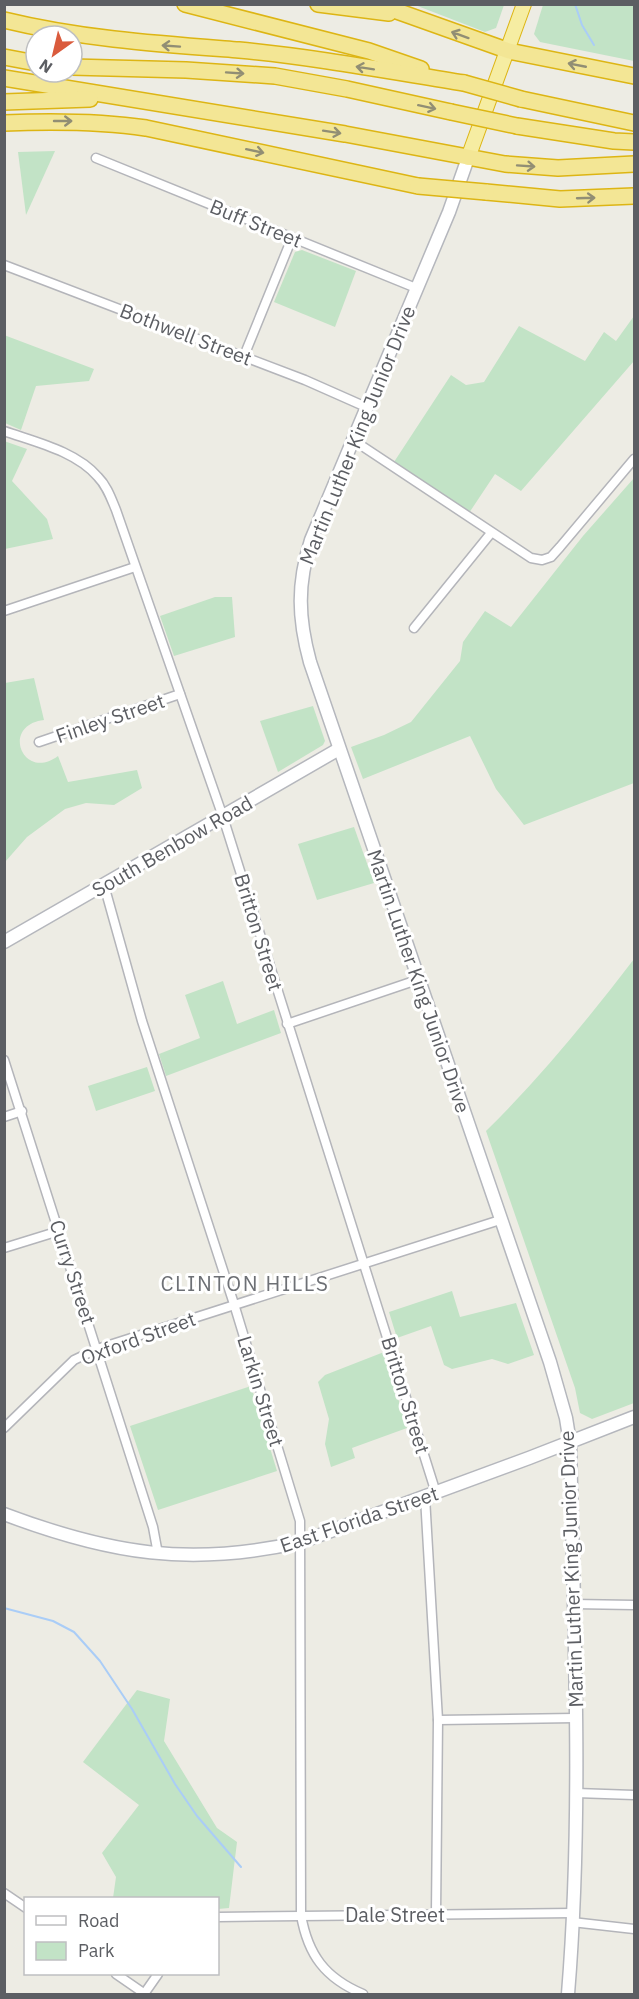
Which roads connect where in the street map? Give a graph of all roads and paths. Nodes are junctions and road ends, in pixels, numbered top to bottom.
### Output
1 (185, 4) edge
2 (318, 4) edge
3 (377, 4) edge
4 (524, 4) edge
5 (412, 17) junction
6 (4, 20) edge
7 (509, 51) junction
8 (4, 57) edge
9 (24, 61) edge
10 (84, 67) edge
11 (634, 76) edge
12 (4, 78) edge
13 (464, 83) junction
14 (4, 102) edge
15 (191, 110) junction
16 (4, 123) edge
17 (634, 123) edge
18 (634, 142) edge
19 (96, 158) dead end
20 (468, 158) junction
21 (634, 164) edge
22 (634, 196) edge
23 (292, 238) junction
24 (4, 265) edge
25 (417, 288) junction
26 (244, 356) junction
27 (366, 407) junction
28 (4, 430) edge
29 (353, 440) junction
30 (634, 459) edge
31 (491, 532) junction
32 (135, 567) junction
33 (4, 611) edge
34 (414, 628) dead end
35 (180, 694) junction
36 (39, 742) dead end
37 (339, 749) junction
38 (223, 817) junction
39 (104, 885) junction
40 (4, 942) edge
41 (420, 979) junction
42 (287, 1024) junction
43 (4, 1060) edge
44 (22, 1111) junction
45 (4, 1117) edge
46 (500, 1220) junction
47 (59, 1231) junction
48 (4, 1248) edge
49 (365, 1263) junction
50 (234, 1304) junction
51 (98, 1349) junction
52 (634, 1417) edge
53 (4, 1428) edge
54 (570, 1443) junction
55 (430, 1495) junction
56 (4, 1515) edge
57 (301, 1542) junction
58 (158, 1554) junction
59 (573, 1604) junction
60 (634, 1605) edge
61 (575, 1718) junction
62 (438, 1720) junction
63 (576, 1792) junction
64 (634, 1795) edge
65 (4, 1893) edge
66 (24, 1907) edge
67 (436, 1913) junction
68 (301, 1915) junction
69 (219, 1917) edge
70 (572, 1917) junction
71 (634, 1929) edge
72 (117, 1975) edge
73 (157, 1975) edge
74 (145, 1994) edge
75 (363, 1995) edge
76 (568, 1995) edge

1 - 13 highway
2 - 5 highway
3 - 5 highway
4 - 7 highway, Martin Luther King Junior Drive
7 -> 5 highway
13 -> 6 highway
11 -> 7 highway
7 - 20 highway, Martin Luther King Junior Drive
8 - 9 highway
10 -> 18 highway, bridge
12 - 15 highway
13 - 17 highway, bridge
14 - 15 highway
15 -> 20 highway
16 -> 22 highway, bridge
19 - 23 street, Buff Street
20 -> 21 highway
20 - 25 main road, Martin Luther King Junior Drive
23 - 25 street, Buff Street
23 - 26 street
24 - 26 street, Bothwell Street
25 - 27 main road, Martin Luther King Junior Drive
26 - 27 street, Bothwell Street
27 - 29 main road, Martin Luther King Junior Drive
28 - 32 street, Britton Street
29 - 31 street
29 - 37 main road, Martin Luther King Junior Drive
30 - 31 street
31 - 34 street
32 - 33 street
32 - 35 street, Britton Street
35 - 36 street, Finley Street
35 - 38 street, Britton Street
37 - 38 main road, South Benbow Road
37 - 41 main road, Martin Luther King Junior Drive
38 - 39 main road, South Benbow Road
38 - 42 street, Britton Street
39 - 40 main road, South Benbow Road
39 - 50 street, Larkin Street
41 - 42 street
41 - 46 main road, Martin Luther King Junior Drive
42 - 49 street, Britton Street
43 - 44 street, Curry Street
44 - 45 street
44 - 47 street, Curry Street
46 - 49 street, Oxford Street
46 - 54 main road, Martin Luther King Junior Drive
47 - 48 street
47 - 51 street, Curry Street
49 - 50 street, Oxford Street
49 - 55 street, Britton Street
50 - 51 street, Oxford Street
50 - 57 street, Larkin Street
51 - 53 street, Oxford Street
51 - 58 street, Curry Street
52 - 54 main road, East Florida Street
54 - 55 main road, East Florida Street
54 - 59 main road, Martin Luther King Junior Drive
55 - 57 main road, East Florida Street
55 - 62 street, Britton Street
56 - 58 main road, East Florida Street
57 - 58 main road, East Florida Street
57 - 68 street, Larkin Street
59 - 60 street
59 - 61 main road, Martin Luther King Junior Drive
61 - 62 street
61 - 63 main road, Martin Luther King Junior Drive
62 - 67 street, Britton Street
63 - 64 street
63 - 70 main road, Martin Luther King Junior Drive
65 - 66 street
67 - 68 street, Dale Street
67 - 70 street, Dale Street
68 - 69 street, Dale Street
68 - 75 street, Larkin Street
70 - 71 street, Dale Street
70 - 76 main road, Martin Luther King Junior Drive
72 - 74 street
73 - 74 street

